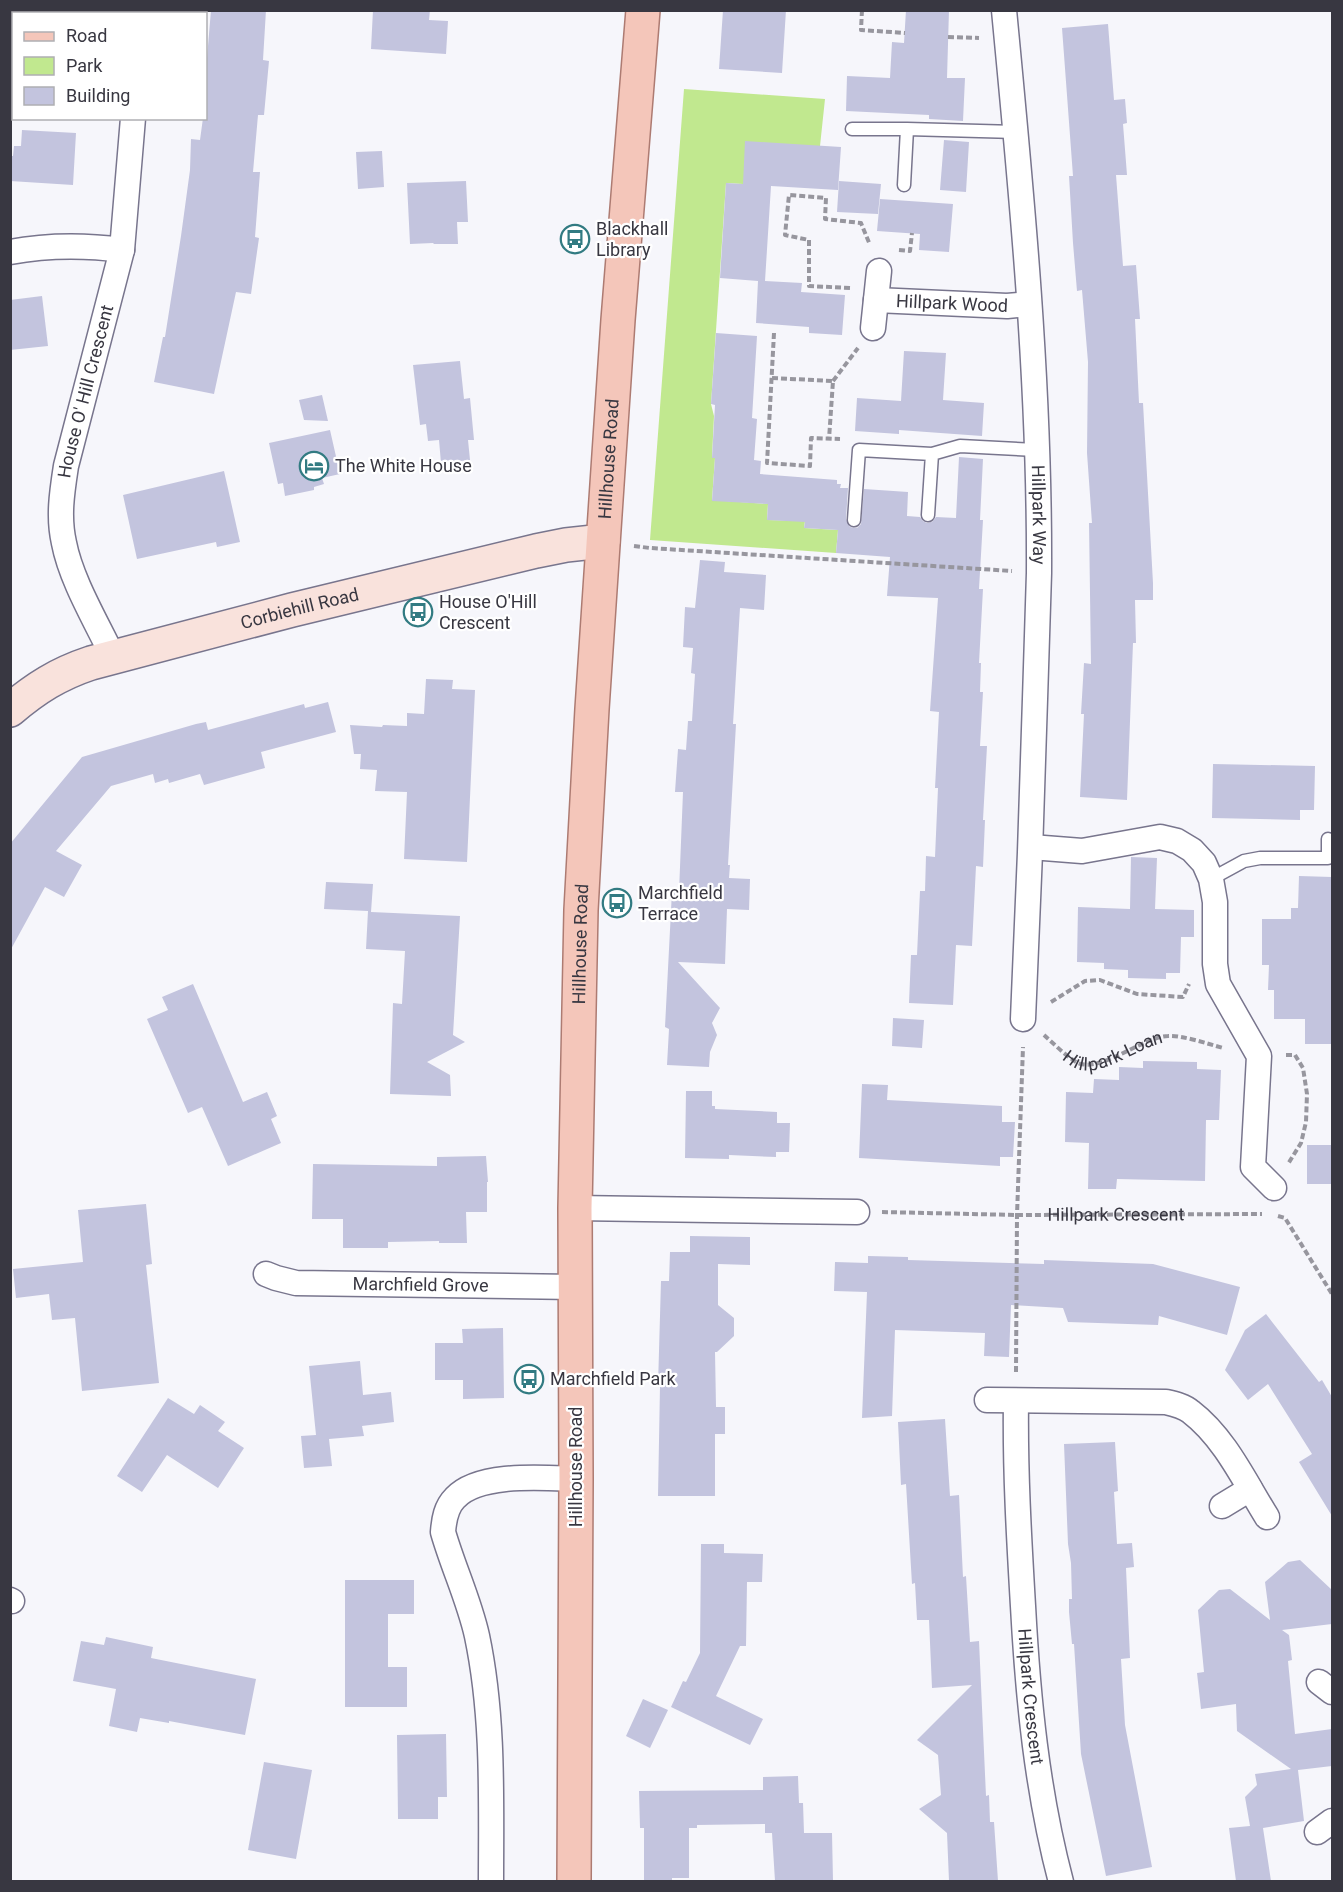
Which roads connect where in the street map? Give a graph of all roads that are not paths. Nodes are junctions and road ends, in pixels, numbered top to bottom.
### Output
1 (643, 10) edge
2 (1004, 10) edge
3 (133, 120) edge
4 (852, 129) dead end
5 (907, 129) junction
6 (1016, 132) junction
7 (904, 185) dead end
8 (122, 250) junction
9 (10, 252) edge
10 (1029, 304) junction
11 (873, 328) road end
12 (1036, 450) junction
13 (933, 454) junction
14 (928, 515) dead end
15 (854, 520) dead end
16 (603, 541) junction
17 (113, 657) junction
18 (11, 710) edge
19 (1328, 839) dead end
20 (1031, 847) junction
21 (1211, 879) junction
22 (1023, 1019) road end
23 (1274, 1188) road end
24 (575, 1208) junction
25 (857, 1212) road end
26 (266, 1274) dead end
27 (575, 1287) junction
28 (987, 1400) dead end
29 (1016, 1401) junction
30 (576, 1479) junction
31 (1250, 1489) junction
32 (1222, 1506) dead end
33 (1267, 1517) dead end
34 (491, 1881) edge
35 (574, 1881) edge
36 (1060, 1881) edge

1 - 16 main road, Hillhouse Road
2 - 6 street, Hillpark Way
3 - 8 street, House O' Hill Crescent
4 - 5 lane
5 - 6 lane
5 - 7 lane
6 - 10 street, Hillpark Way
8 - 9 street
8 - 17 street, House O' Hill Crescent
10 - 11 street, Hillpark Wood
10 - 12 street, Hillpark Way
12 - 13 lane
12 - 20 street, Hillpark Way
13 - 14 lane
13 - 15 lane
16 - 17 street, Corbiehill Road
16 - 24 main road, Hillhouse Road
17 - 18 street, Corbiehill Road
19 - 21 lane
20 - 21 street
20 - 22 street, Hillpark Way
21 - 23 street
24 - 25 street
24 - 27 main road, Hillhouse Road
26 - 27 street, Marchfield Grove
27 - 30 main road, Hillhouse Road
28 - 29 street
29 - 31 street
29 - 36 street, Hillpark Crescent
30 - 34 street
30 - 35 main road, Hillhouse Road
31 - 32 street
31 - 33 street

